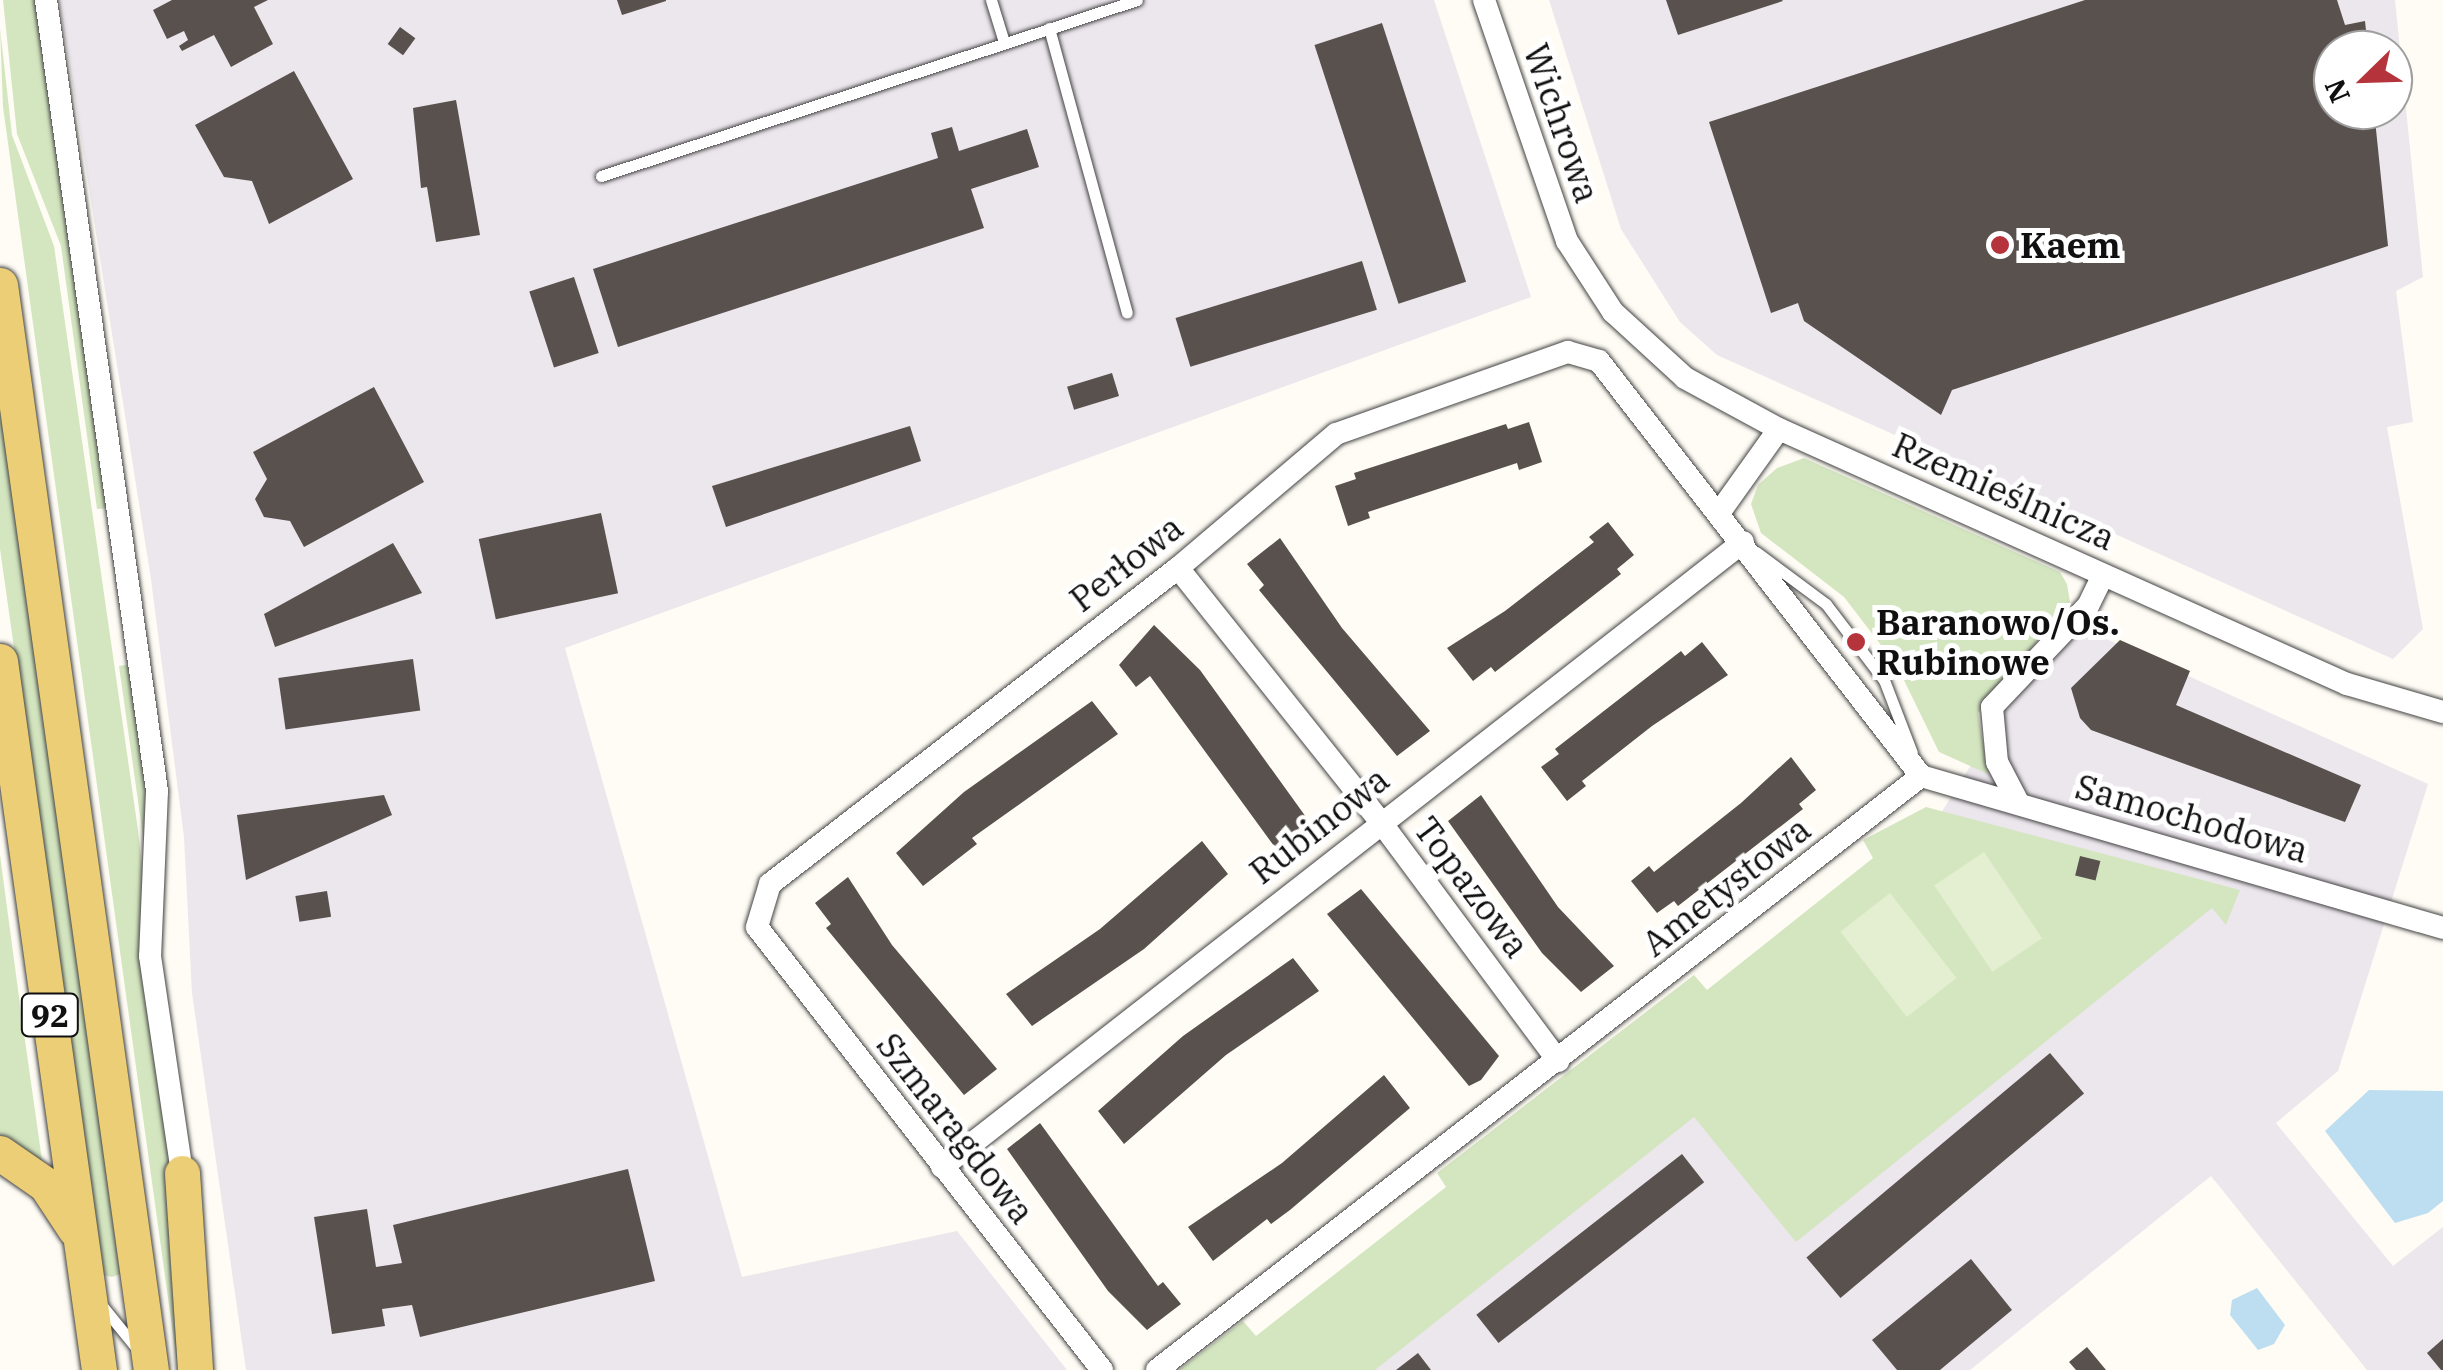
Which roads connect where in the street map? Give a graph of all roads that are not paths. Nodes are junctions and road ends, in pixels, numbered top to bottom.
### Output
1 (46, 0) edge
2 (991, 0) edge
3 (1136, 0) edge
4 (1484, 0) edge
5 (1049, 28) junction
6 (1004, 42) junction
7 (601, 176) dead end
8 (1581, 266) joint
9 (0, 285) edge
10 (1128, 313) dead end
11 (1779, 429) junction
12 (1719, 513) junction
13 (1743, 542) junction
14 (1178, 568) junction
15 (2104, 574) junction
16 (0, 661) edge
17 (2443, 712) edge
18 (16, 775) junction
19 (1921, 776) junction
20 (2019, 804) junction
21 (0, 809) edge
22 (1380, 821) junction
23 (757, 926) joint
24 (2443, 928) edge
25 (1558, 1061) junction
26 (0, 1153) edge
27 (942, 1166) junction
28 (182, 1173) joint
29 (84, 1261) junction
30 (137, 1271) junction
31 (117, 1324) junction
32 (151, 1369) edge
33 (100, 1370) edge
34 (195, 1370) edge
35 (1102, 1370) edge
36 (1157, 1370) edge

1 - 28 street
2 - 6 lane
3 - 5 lane
4 - 8 street, Wichrowa
5 - 6 lane
5 - 10 lane
6 - 7 lane
8 - 11 street, Rzemieślnicza
9 - 30 main road, 92
11 - 12 street
11 - 15 street, Rzemieślnicza
12 - 13 street
12 - 14 street, Perłowa
13 - 19 street
13 - 22 street, Rubinowa
14 - 22 street, Topazowa
14 - 23 street, Perłowa
15 - 17 street, Rzemieślnicza
15 - 20 street
16 - 18 main road, 92
18 - 21 main road
18 - 29 main road, 92
19 - 20 street, Samochodowa
19 - 25 street, Ametystowa
20 - 24 street, Samochodowa
22 - 25 street, Topazowa
22 - 27 street, Rubinowa
23 - 27 street, Szmaragdowa
25 - 36 street, Ametystowa
26 - 29 main road
27 - 35 street, Szmaragdowa
28 - 34 main road
29 - 31 lane
29 - 33 main road, 92
30 - 31 lane
30 - 32 main road, 92
31 - 32 lane
31 - 33 lane

